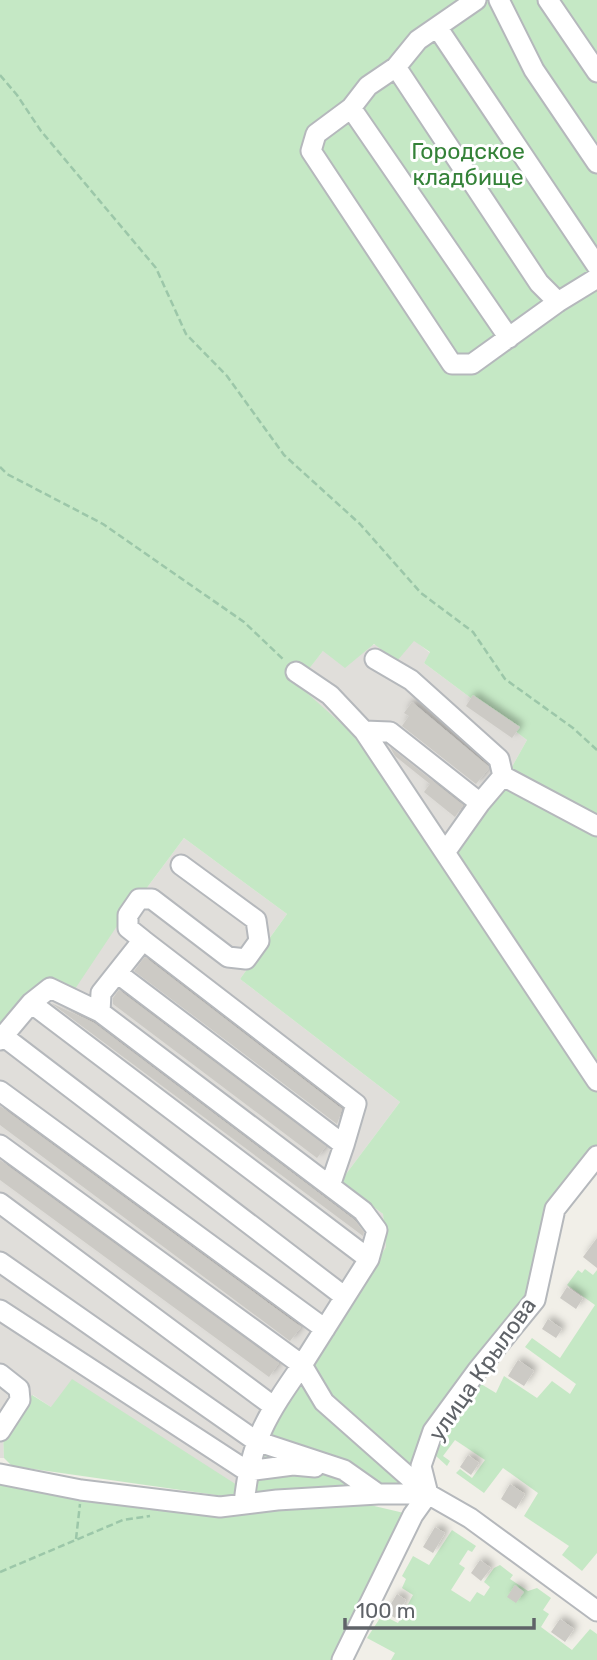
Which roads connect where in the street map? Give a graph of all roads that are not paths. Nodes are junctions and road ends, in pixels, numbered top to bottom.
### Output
1 (477, 0) edge
2 (499, 0) edge
3 (548, 0) edge
4 (437, 27) junction
5 (396, 67) junction
6 (597, 72) edge
7 (351, 108) junction
8 (597, 163) edge
9 (597, 265) edge
10 (597, 278) edge
11 (558, 302) junction
12 (509, 338) junction
13 (375, 659) dead end
14 (296, 672) road end
15 (365, 732) junction
16 (503, 776) junction
17 (480, 803) junction
18 (597, 826) edge
19 (446, 851) junction
20 (181, 865) dead end
21 (143, 940) junction
22 (117, 973) junction
23 (32, 1003) junction
24 (100, 1012) junction
25 (1, 1038) edge
26 (597, 1081) edge
27 (0, 1091) edge
28 (0, 1145) edge
29 (344, 1145) junction
30 (597, 1156) edge
31 (330, 1186) junction
32 (0, 1203) edge
33 (369, 1259) junction
34 (0, 1262) edge
35 (345, 1297) junction
36 (0, 1310) edge
37 (325, 1329) junction
38 (302, 1365) junction
39 (0, 1374) edge
40 (273, 1406) junction
41 (1, 1427) edge
42 (256, 1441) junction
43 (344, 1470) junction
44 (247, 1471) junction
45 (0, 1474) edge
46 (378, 1494) junction
47 (428, 1494) junction
48 (244, 1504) junction
49 (597, 1611) edge
50 (342, 1660) edge

1 - 4 street
2 - 8 street
3 - 6 street
4 - 5 street
4 - 9 street
5 - 7 street
5 - 11 street
7 - 12 street
7 - 12 street
10 - 11 street
11 - 12 street
13 - 16 street
14 - 15 street
15 - 17 street
15 - 19 street
16 - 17 street
16 - 18 street
17 - 19 street
19 - 26 street
20 - 21 street
21 - 22 street
21 - 29 street
22 - 24 street
22 - 29 street
23 - 24 street
23 - 25 street
23 - 33 street
24 - 31 street
25 - 35 street
27 - 37 street
28 - 38 street
29 - 31 street
30 - 47 street, улица Крылова
31 - 33 street
32 - 40 street
33 - 35 street
34 - 42 street
35 - 37 street
36 - 44 street
37 - 38 street
38 - 40 street
38 - 47 street
39 - 41 street
40 - 42 street
42 - 43 street
42 - 44 street
43 - 44 street
43 - 46 street
44 - 48 street
45 - 48 street
46 - 47 street
46 - 48 street
47 - 49 street
47 - 50 street

